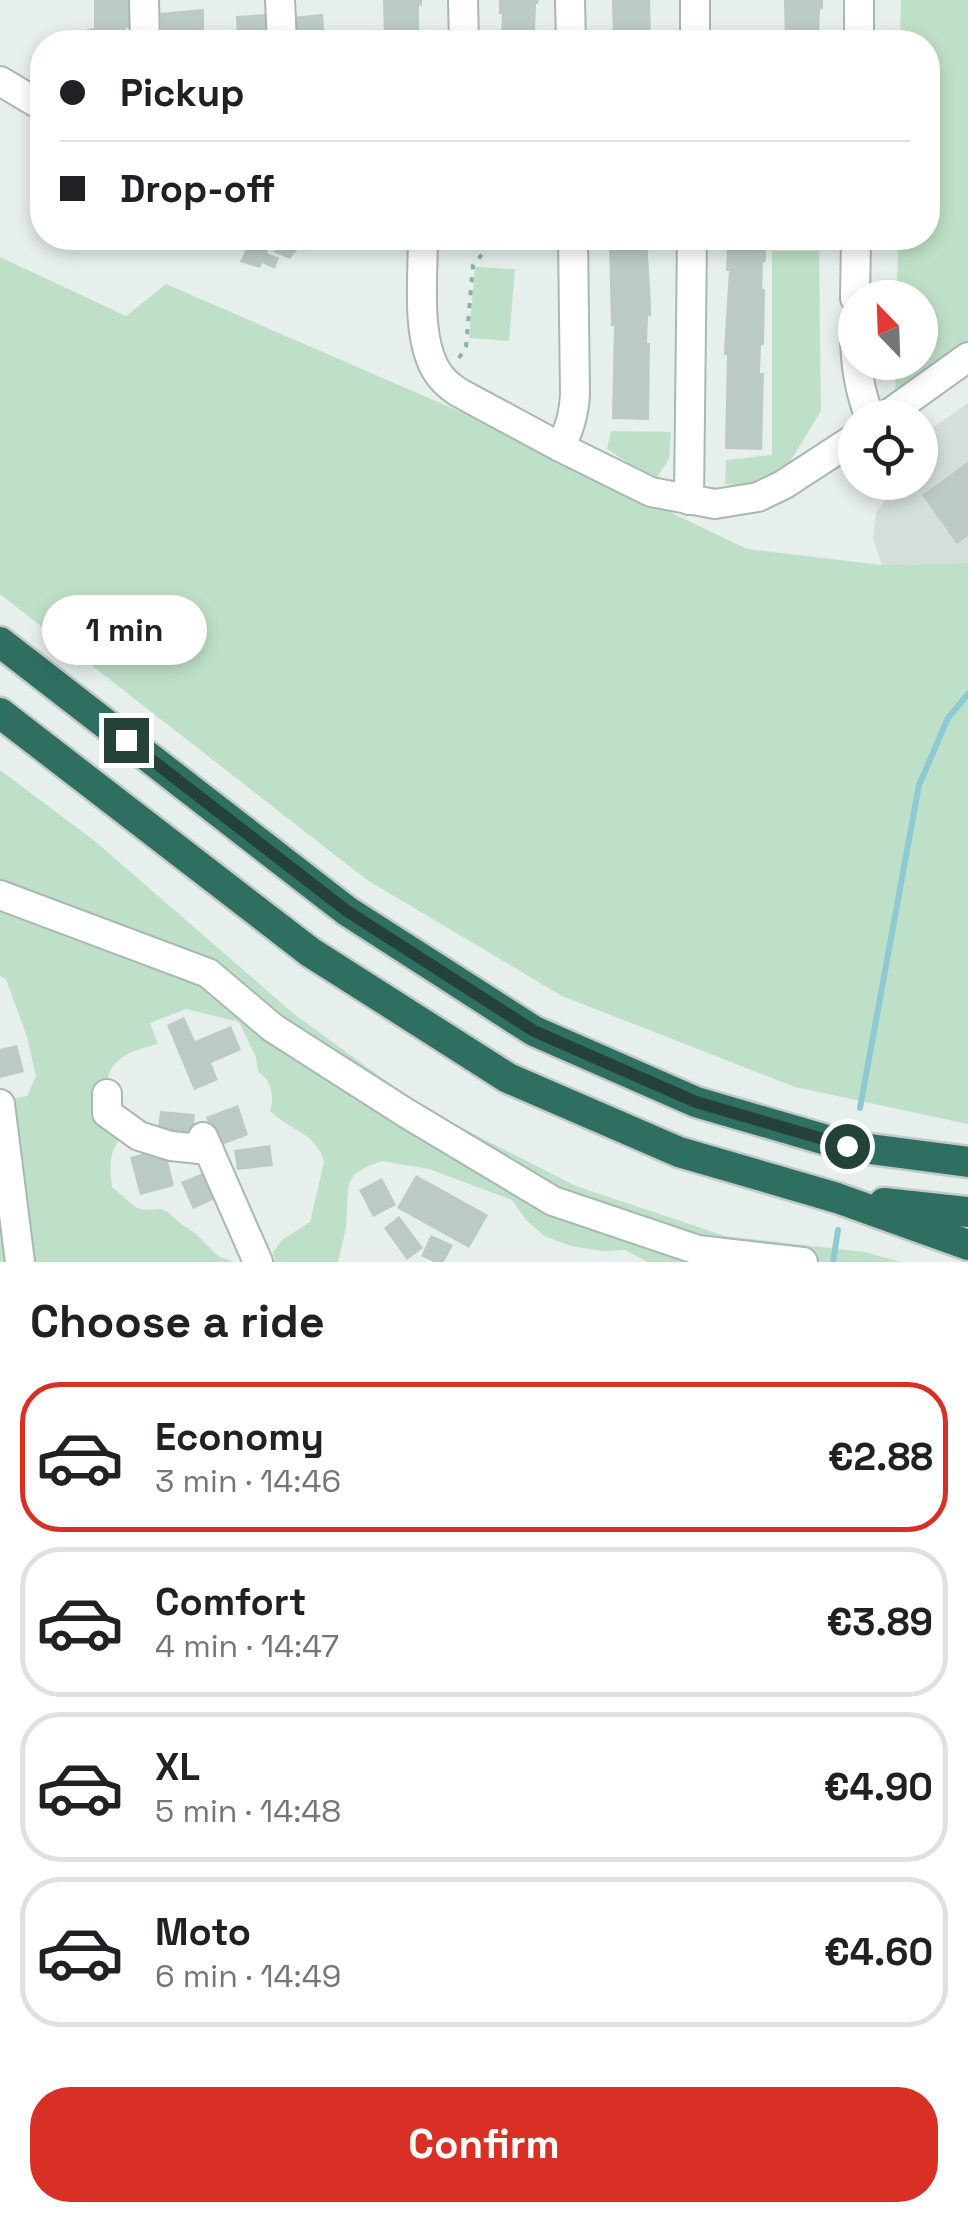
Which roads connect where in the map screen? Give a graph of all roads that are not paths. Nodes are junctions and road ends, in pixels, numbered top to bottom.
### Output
1 (144, 0) edge
2 (280, 0) edge
3 (463, 0) edge
4 (570, 0) edge
5 (696, 0) edge
6 (859, 0) edge
7 (145, 30) edge
8 (281, 30) edge
9 (464, 30) edge
10 (571, 30) edge
11 (695, 30) edge
12 (859, 30) edge
13 (0, 81) edge
14 (30, 99) edge
15 (423, 250) edge
16 (573, 250) edge
17 (692, 250) edge
18 (856, 250) edge
19 (856, 280) edge
20 (968, 357) edge
21 (908, 400) edge
22 (560, 446) junction
23 (838, 450) edge
24 (689, 500) junction
25 (0, 642) edge
26 (0, 713) edge
27 (0, 894) edge
28 (107, 1094) dead end
29 (0, 1104) edge
30 (968, 1162) edge
31 (837, 1198) junction
32 (968, 1212) edge
33 (968, 1246) edge
34 (761, 1260) edge
35 (20, 1262) edge
36 (258, 1262) edge
37 (803, 1262) edge

1 - 7 street
2 - 8 street
3 - 9 street
4 - 10 street
5 - 11 street
6 - 12 street
13 - 14 street
15 - 22 street
16 - 22 street
17 - 24 street
18 - 19 street
20 - 21 street
22 - 24 street
23 - 24 street
25 - 30 highway
26 - 31 highway
27 - 34 street
28 - 36 street
29 - 35 street
31 - 32 highway
31 - 33 highway
34 - 37 street

